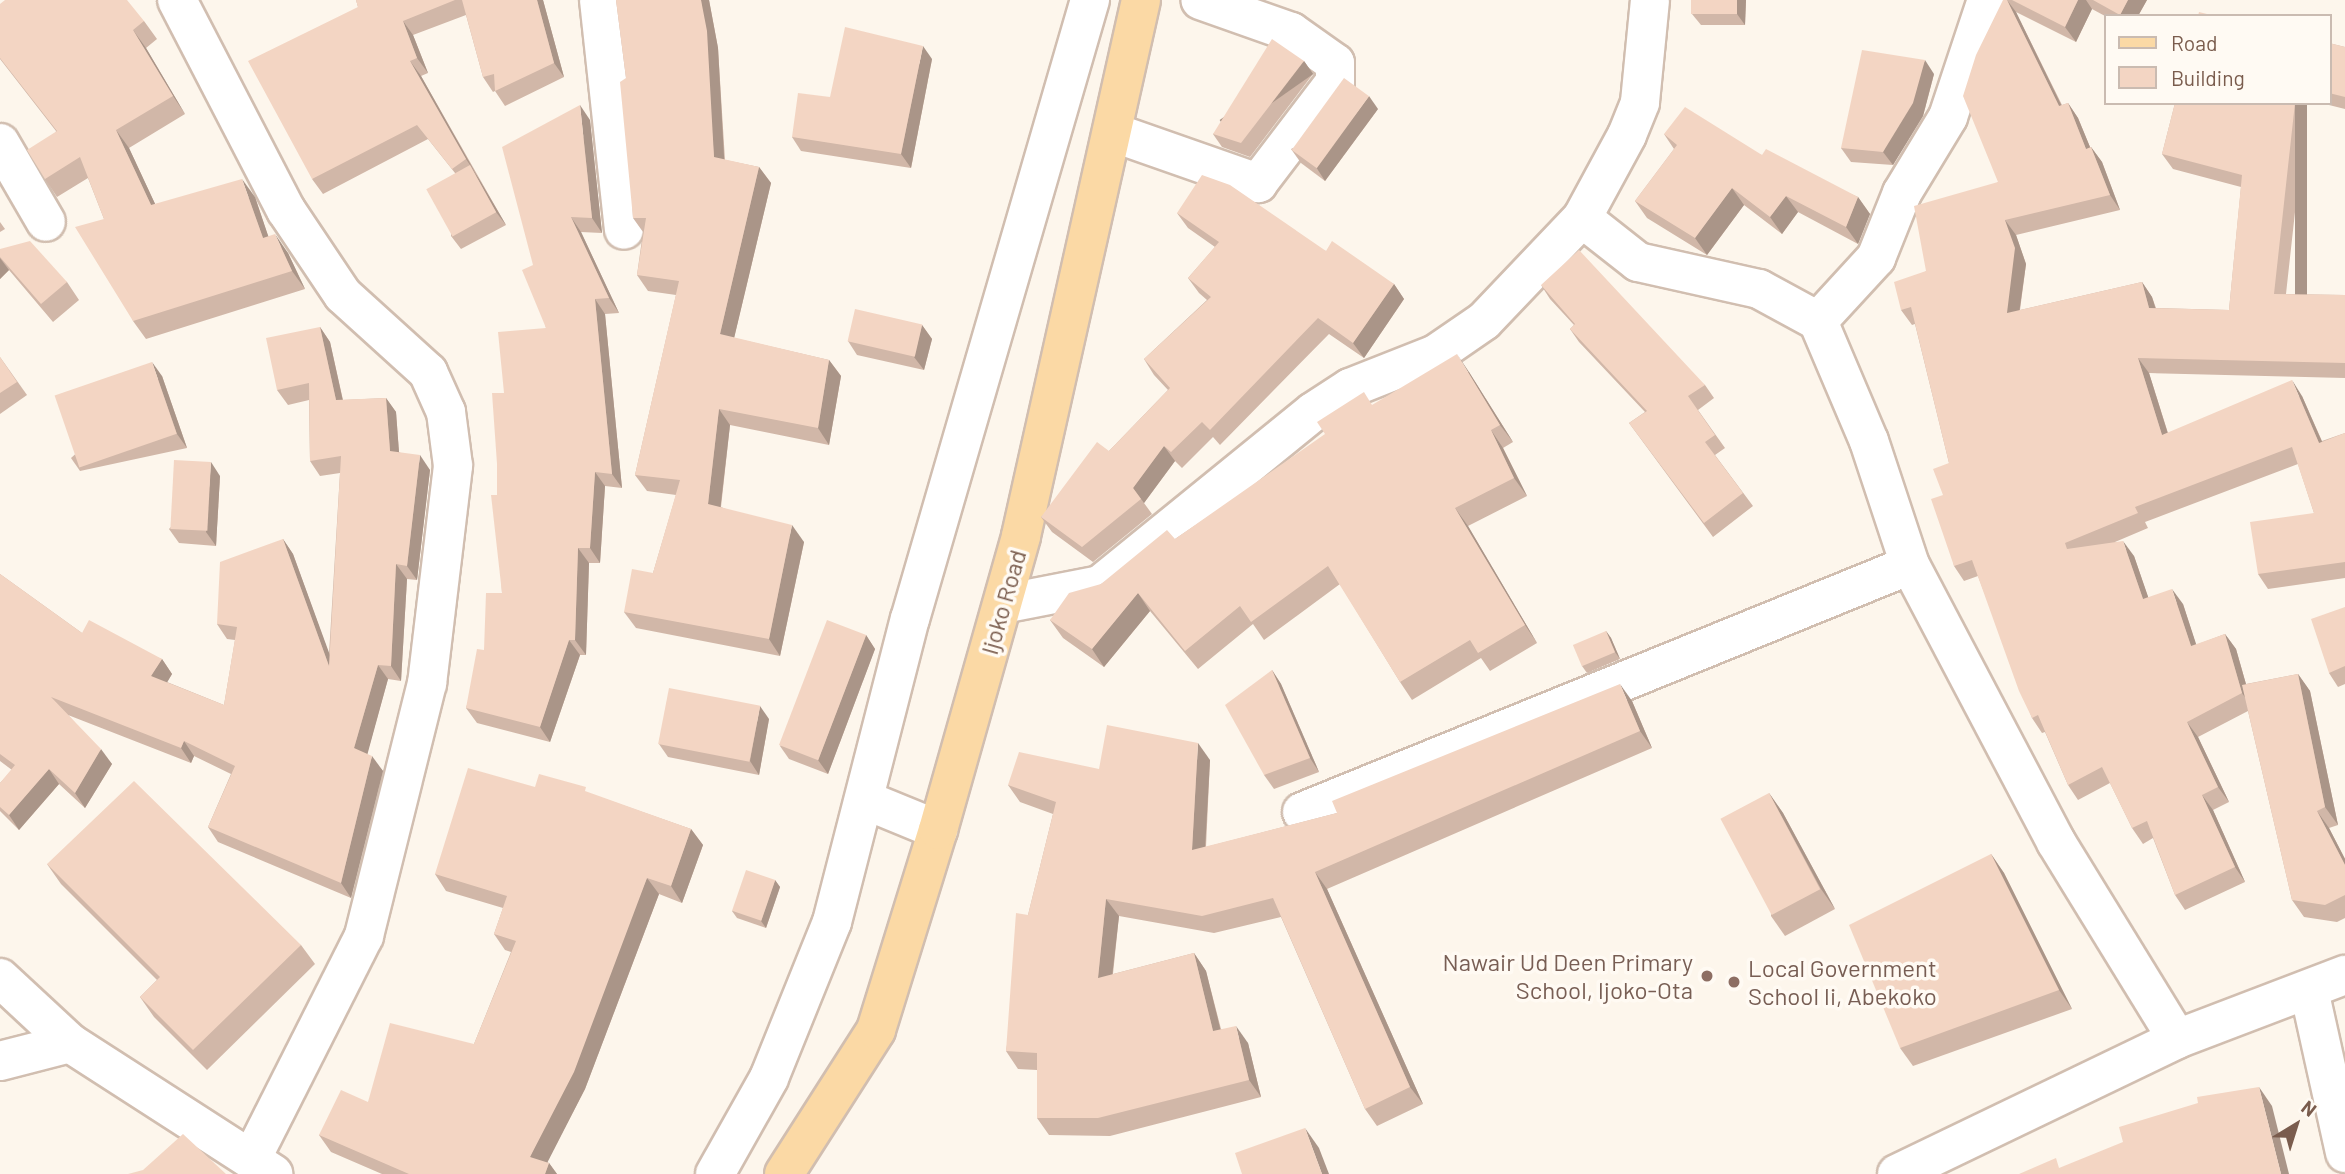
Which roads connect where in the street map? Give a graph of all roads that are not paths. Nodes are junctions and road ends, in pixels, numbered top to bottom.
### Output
1 (177, 0) edge
2 (599, 0) edge
3 (1090, 0) edge
4 (1141, 0) edge
5 (1200, 0) edge
6 (1650, 0) edge
7 (1987, 0) edge
8 (1112, 132) junction
9 (0, 143) edge
10 (1582, 218) junction
11 (46, 222) dead end
12 (625, 230) dead end
13 (1818, 321) junction
14 (1910, 565) junction
15 (1003, 604) junction
16 (865, 800) junction
17 (1302, 812) dead end
18 (938, 830) junction
19 (2345, 975) edge
20 (0, 978) edge
21 (2309, 990) junction
22 (2177, 1039) junction
23 (70, 1043) junction
24 (0, 1061) edge
25 (2345, 1153) edge
26 (263, 1165) edge
27 (715, 1174) edge
28 (784, 1174) edge
29 (1897, 1174) edge

1 - 26 street
2 - 12 street
3 - 16 street
4 - 8 main road, Ijoko Road
5 - 8 street
6 - 10 street
7 - 13 street
8 - 15 main road, Ijoko Road
9 - 11 street
10 - 13 street
10 - 15 street
13 - 14 street
14 - 17 street
14 - 22 street
15 - 18 main road, Ijoko Road
16 - 18 street
16 - 27 street
18 - 28 main road, Ijoko Road
19 - 21 street
20 - 23 street
21 - 22 street
21 - 25 street
22 - 29 street
23 - 24 street
23 - 26 street

